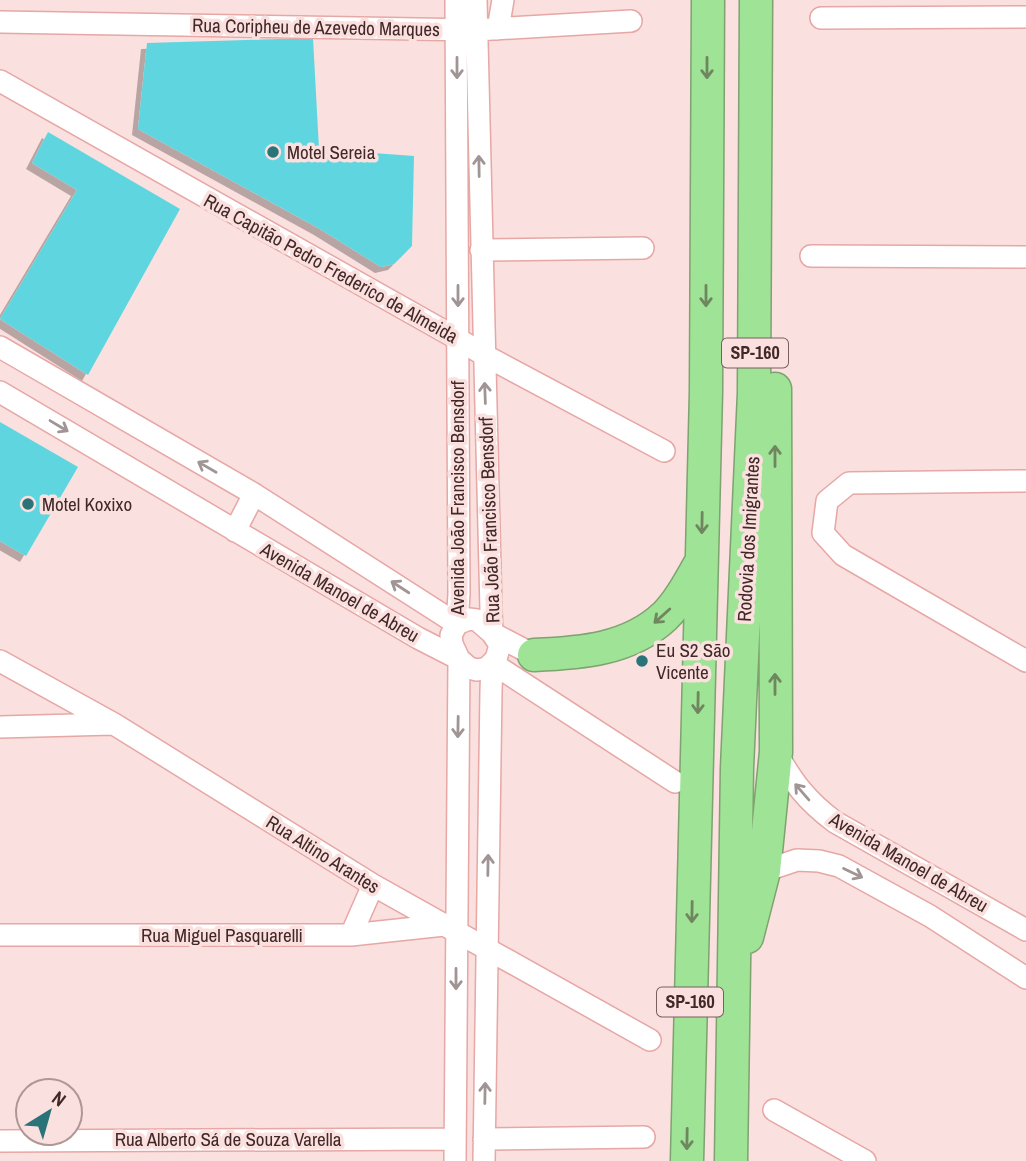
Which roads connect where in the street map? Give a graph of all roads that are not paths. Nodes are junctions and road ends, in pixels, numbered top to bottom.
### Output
1 (456, 0) edge
2 (476, 0) edge
3 (503, 0) edge
4 (708, 0) edge
5 (756, 0) edge
6 (775, 0) edge
7 (1026, 17) edge
8 (821, 18) dead end
9 (631, 21) dead end
10 (0, 22) edge
11 (498, 29) junction
12 (467, 30) junction
13 (0, 81) edge
14 (643, 248) dead end
15 (481, 250) junction
16 (811, 256) dead end
17 (1026, 257) edge
18 (458, 339) junction
19 (0, 347) edge
20 (484, 355) junction
21 (33, 366) junction
22 (7, 396) edge
23 (664, 451) dead end
24 (1026, 481) edge
25 (254, 494) junction
26 (235, 531) junction
27 (701, 561) junction
28 (457, 624) junction
29 (492, 633) junction
30 (534, 655) joint
31 (458, 659) junction
32 (0, 660) edge
33 (1026, 661) edge
34 (492, 663) junction
35 (531, 689) junction
36 (491, 698) junction
37 (114, 724) junction
38 (0, 727) edge
39 (776, 752) junction
40 (675, 782) joint
41 (694, 843) junction
42 (765, 871) junction
43 (947, 884) junction
44 (373, 885) junction
45 (930, 916) junction
46 (450, 928) junction
47 (1026, 930) edge
48 (0, 935) edge
49 (351, 935) junction
50 (486, 947) junction
51 (734, 978) junction
52 (1026, 978) edge
53 (650, 1040) dead end
54 (485, 1063) junction
55 (456, 1066) junction
56 (774, 1110) dead end
57 (644, 1137) dead end
58 (456, 1139) junction
59 (484, 1139) junction
60 (0, 1141) edge
61 (455, 1161) edge
62 (484, 1161) edge
63 (687, 1161) edge
64 (731, 1161) edge
65 (865, 1161) edge

1 - 12 street, Avenida João Francisco Bensdorf
2 - 12 street, Rua João Francisco Bensdorf
3 - 11 street
4 -> 27 highway, SP-160
5 - 51 highway, Rodovia dos Imigrantes / SP-160
39 -> 6 highway
7 - 8 street
9 - 11 street, Rua Coripheu de Azevedo Marques
10 - 12 street, Rua Coripheu de Azevedo Marques
11 - 12 street, Rua Coripheu de Azevedo Marques
15 -> 12 street, Rua João Francisco Bensdorf
12 -> 18 street, Avenida João Francisco Bensdorf
13 - 18 street, Rua Capitão Pedro Frederico de Almeida
14 - 15 street
15 - 20 street, Rua João Francisco Bensdorf
16 - 17 street
18 - 20 street, Rua Capitão Pedro Frederico de Almeida
18 - 28 street, Avenida João Francisco Bensdorf
19 - 21 street, Avenida Manoel de Abreu
20 - 23 street, Rua Capitão Pedro Frederico de Almeida
29 -> 20 street, Rua João Francisco Bensdorf
21 - 22 street
25 -> 21 street, Avenida Manoel de Abreu
22 -> 26 street, Avenida Manoel de Abreu
24 - 33 street
25 - 26 street
28 -> 25 street, Avenida Manoel de Abreu
26 - 31 street, Avenida Manoel de Abreu
27 -> 30 highway
27 -> 41 highway, SP-160
28 - 29 street, Avenida Manoel de Abreu
28 - 31 street, Avenida João Francisco Bensdorf
29 - 30 street, Avenida Manoel de Abreu
29 - 34 street, Rua João Francisco Bensdorf
31 - 34 street, Avenida Manoel de Abreu
31 -> 46 street, Avenida João Francisco Bensdorf
32 - 37 street, Rua Altino Arantes
34 - 35 street
34 - 36 street, Rua João Francisco Bensdorf
35 - 36 street
35 - 40 street
50 -> 36 street, Rua João Francisco Bensdorf
37 - 38 street
37 - 44 street, Rua Altino Arantes
39 - 42 highway
43 -> 39 street, Avenida Manoel de Abreu
40 - 41 highway
41 -> 63 highway, SP-160
42 -> 45 street, Avenida Manoel de Abreu
42 - 51 highway
43 - 45 street
43 - 47 street, Avenida Manoel de Abreu
44 - 46 street, Rua Altino Arantes
44 - 49 street
45 - 52 street, Avenida Manoel de Abreu
46 - 49 street, Rua Miguel Pasquarelli
46 - 50 street, Rua Altino Arantes
46 -> 55 street, Avenida João Francisco Bensdorf
48 - 49 street, Rua Miguel Pasquarelli
50 - 53 street, Rua Altino Arantes
50 - 54 street, Rua João Francisco Bensdorf
51 - 64 highway, Rodovia dos Imigrantes / SP-160
54 - 55 street
59 -> 54 street, Rua João Francisco Bensdorf
55 - 58 street, Avenida João Francisco Bensdorf
56 - 65 street
57 - 59 street
58 - 60 street, Rua Alberto Sá de Souza Varella
58 - 61 street, Avenida João Francisco Bensdorf
59 - 62 street, Rua João Francisco Bensdorf

